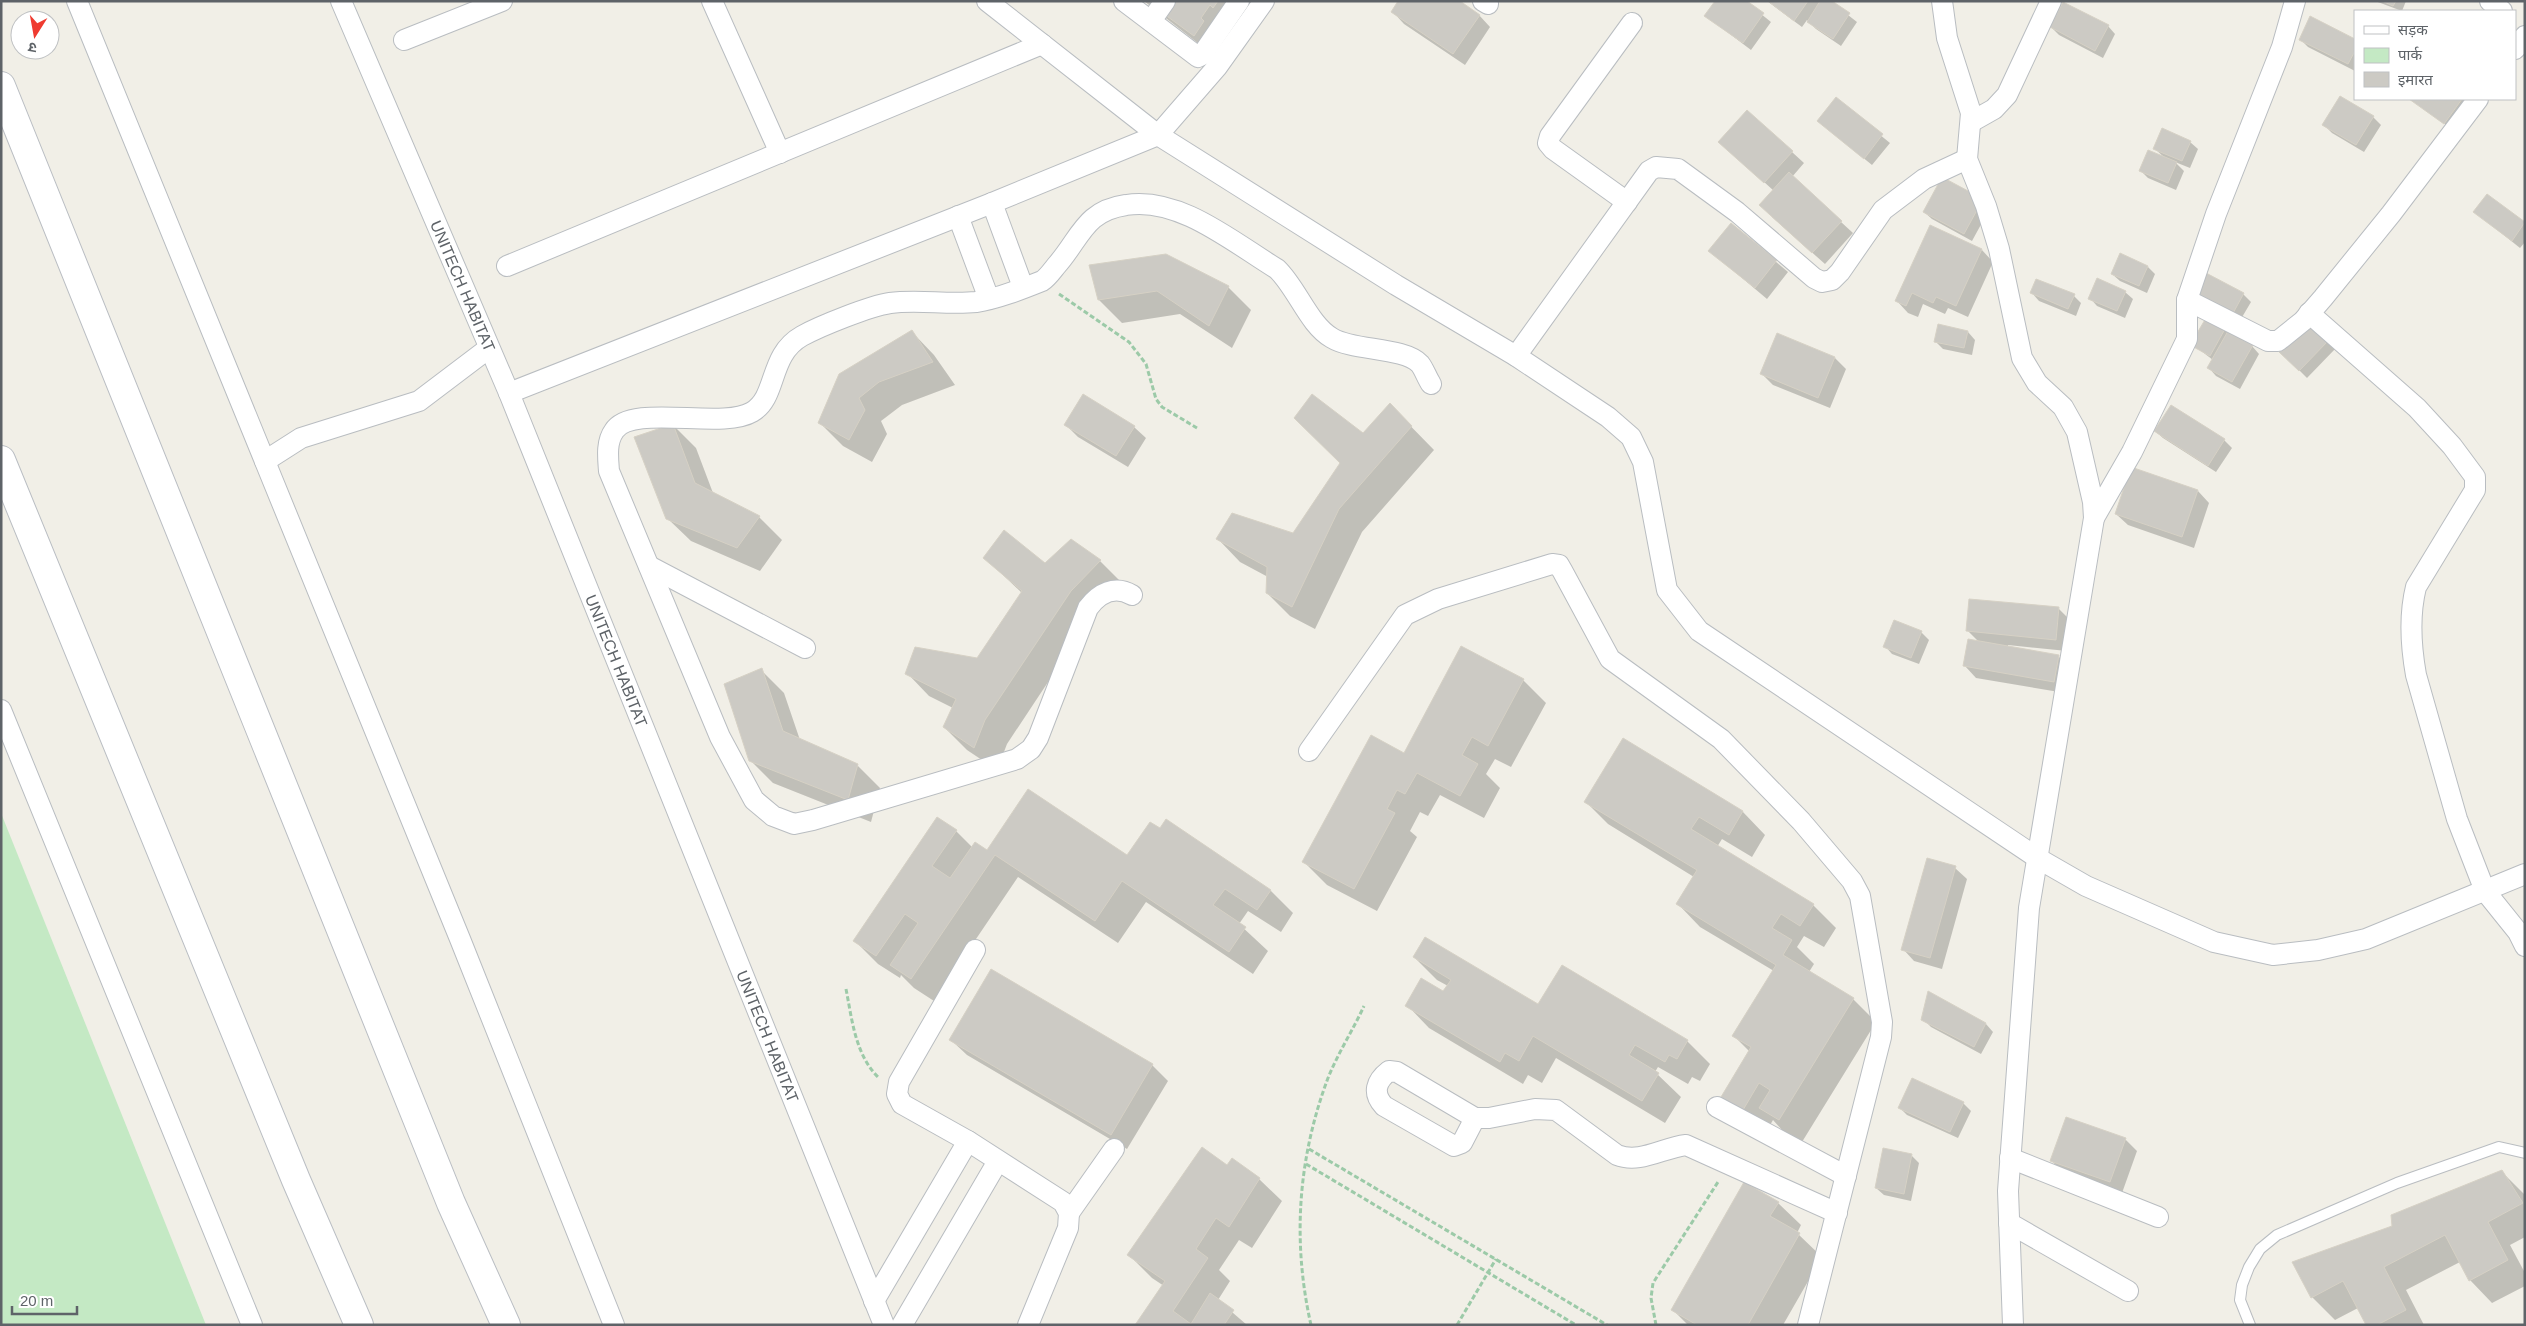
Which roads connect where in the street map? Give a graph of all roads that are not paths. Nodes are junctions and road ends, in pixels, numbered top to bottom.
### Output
1 (77, 1) edge
2 (341, 1) edge
3 (502, 1) edge
4 (712, 1) edge
5 (987, 1) edge
6 (1124, 1) edge
7 (1165, 1) edge
8 (1239, 1) edge
9 (1264, 1) edge
10 (1942, 1) edge
11 (2051, 1) edge
12 (2294, 1) edge
13 (2490, 1) edge
14 (2501, 10) edge
15 (1151, 21) junction
16 (1632, 23) dead end
17 (2525, 36) edge
18 (404, 40) dead end
19 (1042, 44) junction
20 (2516, 48) edge
21 (1, 86) edge
22 (2477, 100) edge
23 (1971, 122) junction
24 (1158, 135) junction
25 (780, 153) junction
26 (1967, 159) junction
27 (1627, 202) junction
28 (992, 203) junction
29 (958, 216) junction
30 (507, 266) dead end
31 (1023, 287) junction
32 (989, 299) junction
33 (2187, 300) junction
34 (2309, 313) junction
35 (489, 348) junction
36 (1516, 356) junction
37 (1430, 384) dead end
38 (509, 393) junction
39 (1, 460) edge
40 (265, 461) junction
41 (2094, 518) junction
42 (649, 566) junction
43 (1132, 595) dead end
44 (805, 648) dead end
45 (1, 710) edge
46 (1309, 751) dead end
47 (2039, 859) junction
48 (2525, 874) edge
49 (2485, 890) junction
50 (2525, 946) edge
51 (975, 950) dead end
52 (1717, 1107) dead end
53 (1475, 1118) junction
54 (968, 1141) junction
55 (1114, 1149) dead end
56 (2525, 1152) edge
57 (2010, 1158) junction
58 (998, 1161) junction
59 (1846, 1176) junction
60 (1837, 1212) junction
61 (1069, 1213) junction
62 (2158, 1217) dead end
63 (2009, 1223) junction
64 (2128, 1291) dead end
65 (874, 1300) junction
66 (252, 1325) edge
67 (359, 1325) edge
68 (506, 1325) edge
69 (614, 1325) edge
70 (884, 1325) edge
71 (902, 1325) edge
72 (1028, 1325) edge
73 (1808, 1325) edge
74 (2013, 1325) edge
75 (2250, 1325) edge

1 - 40 street
2 - 35 street, UNITECH HABITAT
3 - 18 street
4 - 25 street
5 - 19 street
6 - 15 street
7 - 15 street
8 - 15 street
9 - 24 street
10 - 23 street
11 - 23 street
12 - 33 street
13 - 14 street
16 - 27 street
17 - 20 street
19 - 24 street
19 - 25 street
21 - 68 main road
22 - 34 street
23 - 26 street
24 - 28 street
24 - 36 street
25 - 30 street
26 - 27 street
26 - 41 street
27 - 36 street
28 - 29 street
28 - 31 street
29 - 32 street
29 - 38 street
31 - 32 street
31 - 37 street
32 - 42 street
33 - 34 street
33 - 41 street
34 - 49 street
35 - 38 street, UNITECH HABITAT
35 - 40 street
36 - 47 street
38 - 65 street, UNITECH HABITAT
39 - 67 main road
40 - 69 street
41 - 47 street
42 - 43 street
42 - 44 street
45 - 66 street
46 - 59 street
47 - 49 street
47 - 57 street
48 - 49 street
49 - 50 street
51 - 54 street
52 - 59 street
53 - 53 street
53 - 60 street
54 - 58 street
54 - 65 street
55 - 61 street
56 - 75 lane
57 - 62 street
57 - 63 street
58 - 61 street
58 - 71 street
59 - 60 street
60 - 73 street
61 - 72 street
63 - 64 street
63 - 74 street
65 - 70 street, UNITECH HABITAT

